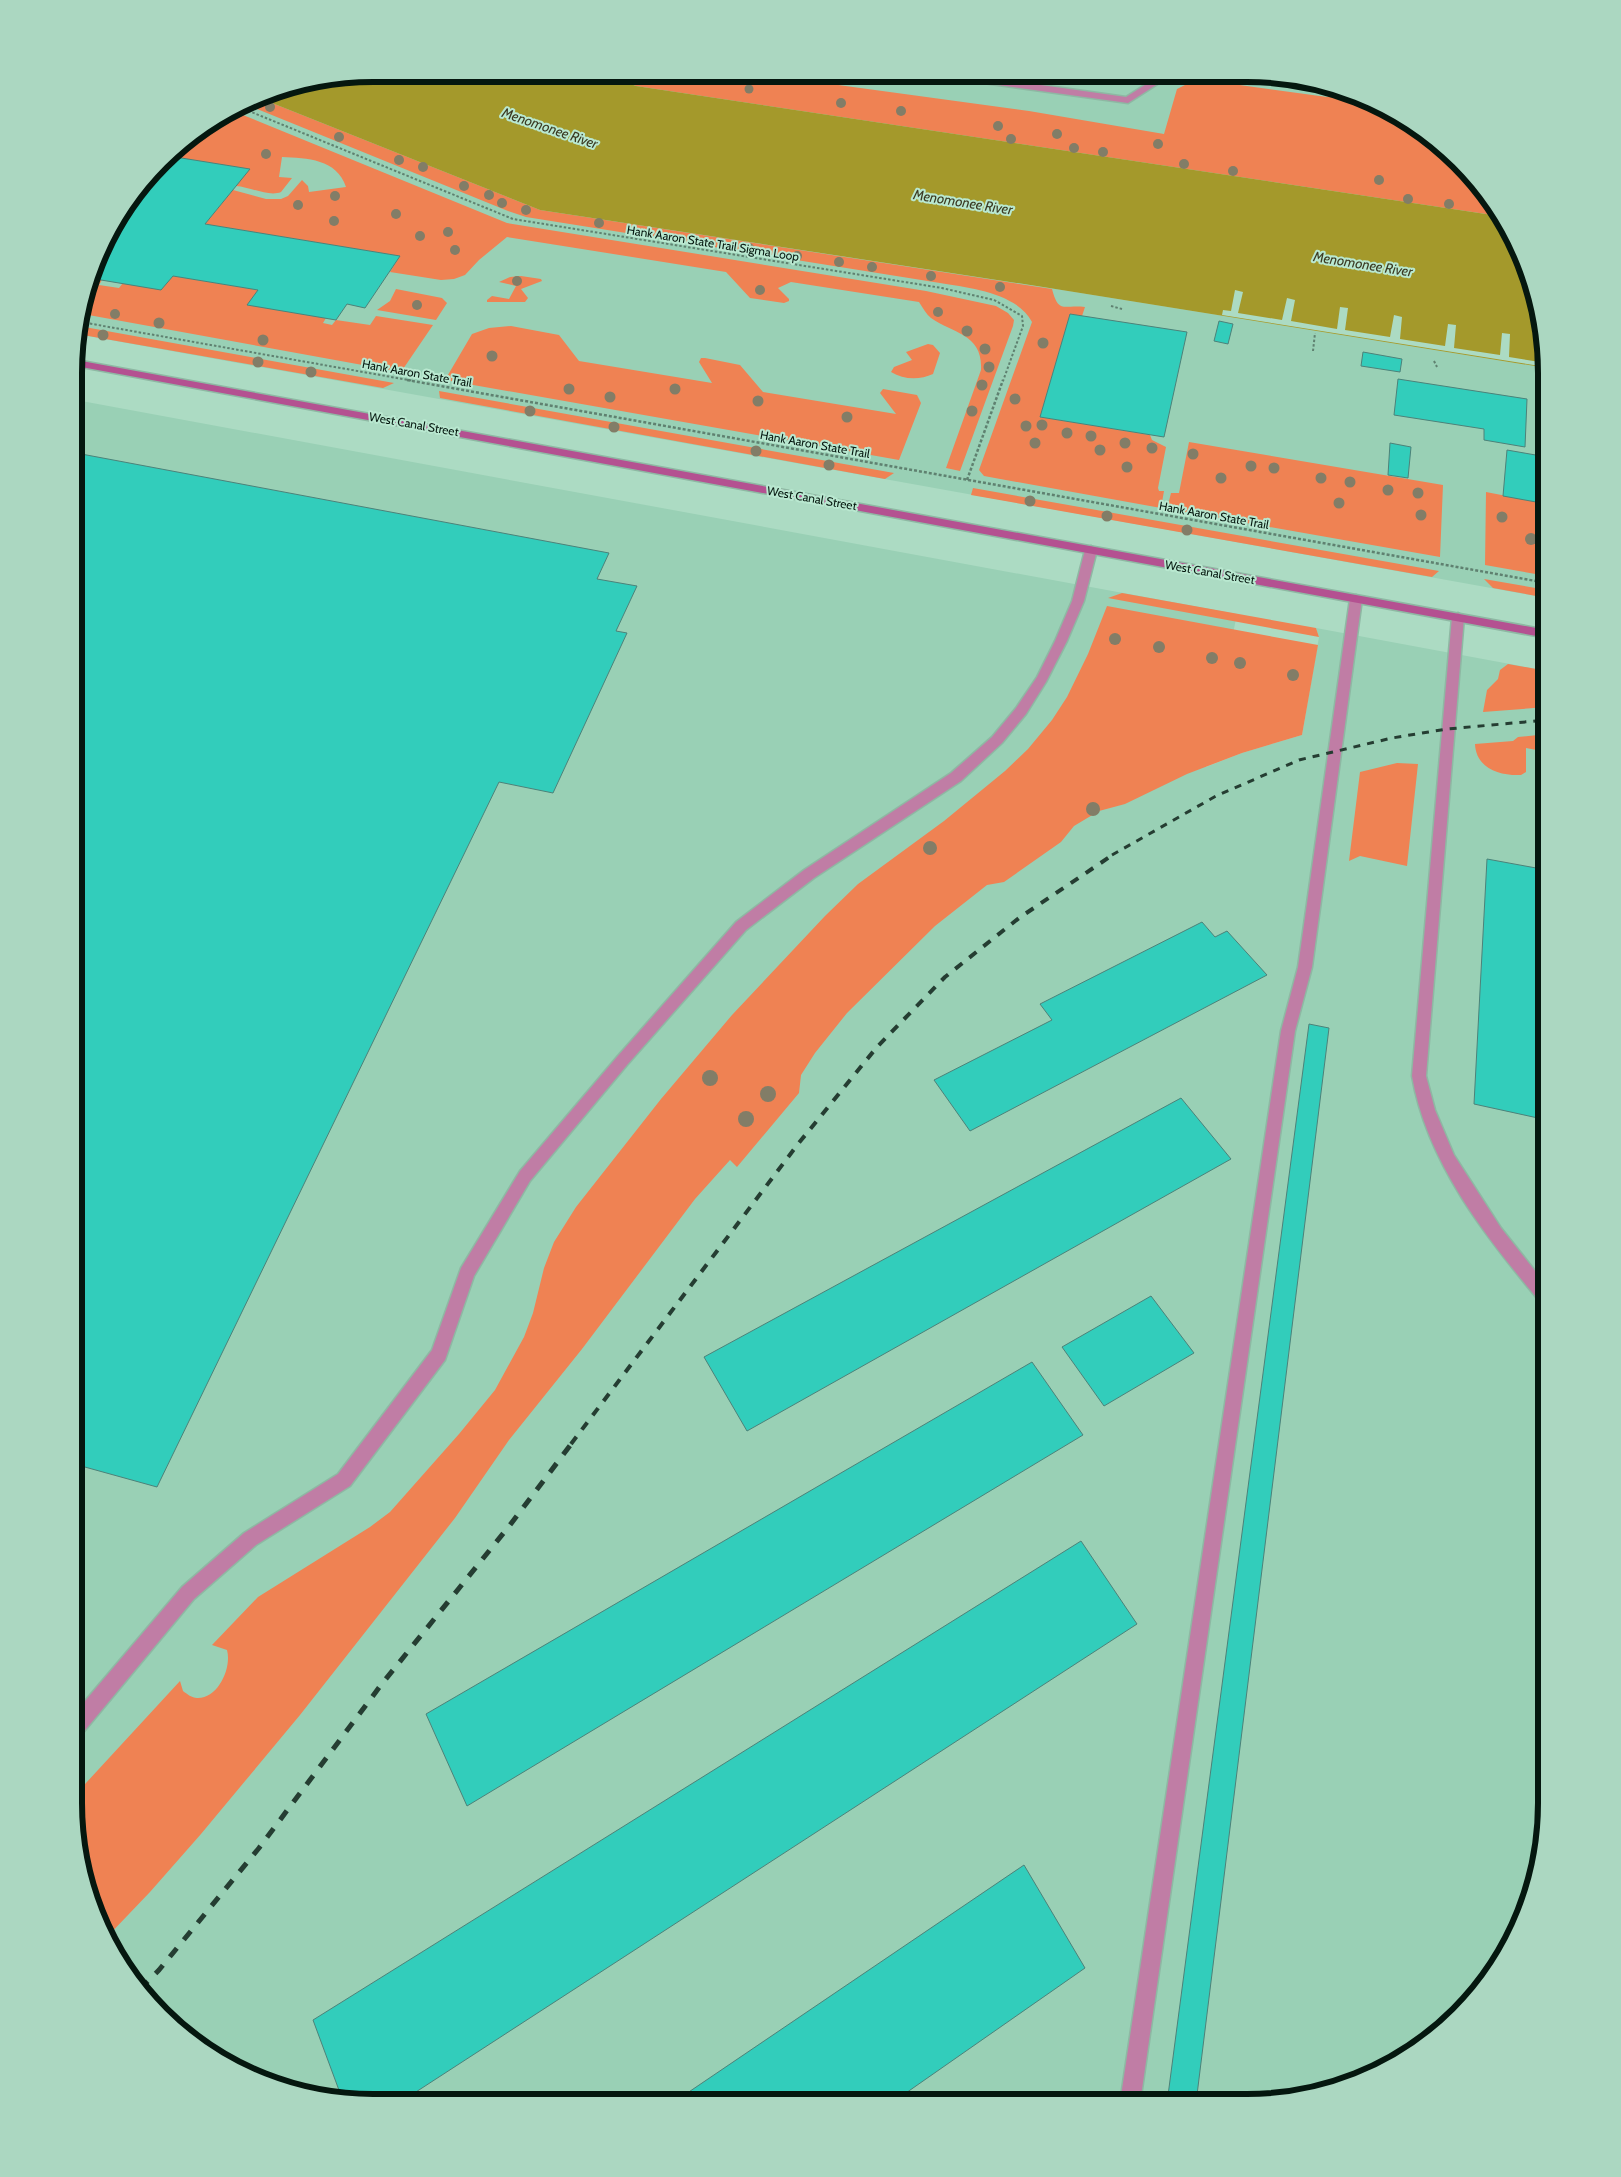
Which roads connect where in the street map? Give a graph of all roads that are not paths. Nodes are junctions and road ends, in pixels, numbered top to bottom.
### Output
1 (1005, 83) edge
2 (1155, 83) edge
3 (83, 364) edge
4 (1091, 550) junction
5 (1356, 599) junction
6 (1458, 617) junction
7 (1538, 632) edge
8 (1538, 1286) edge
9 (83, 1717) edge
10 (1131, 2094) edge

1 - 2 lane
3 - 4 street, West Canal Street
4 - 5 street, West Canal Street
4 - 9 lane
5 - 6 street, West Canal Street
5 - 10 lane
6 - 7 street, West Canal Street
6 - 8 lane

